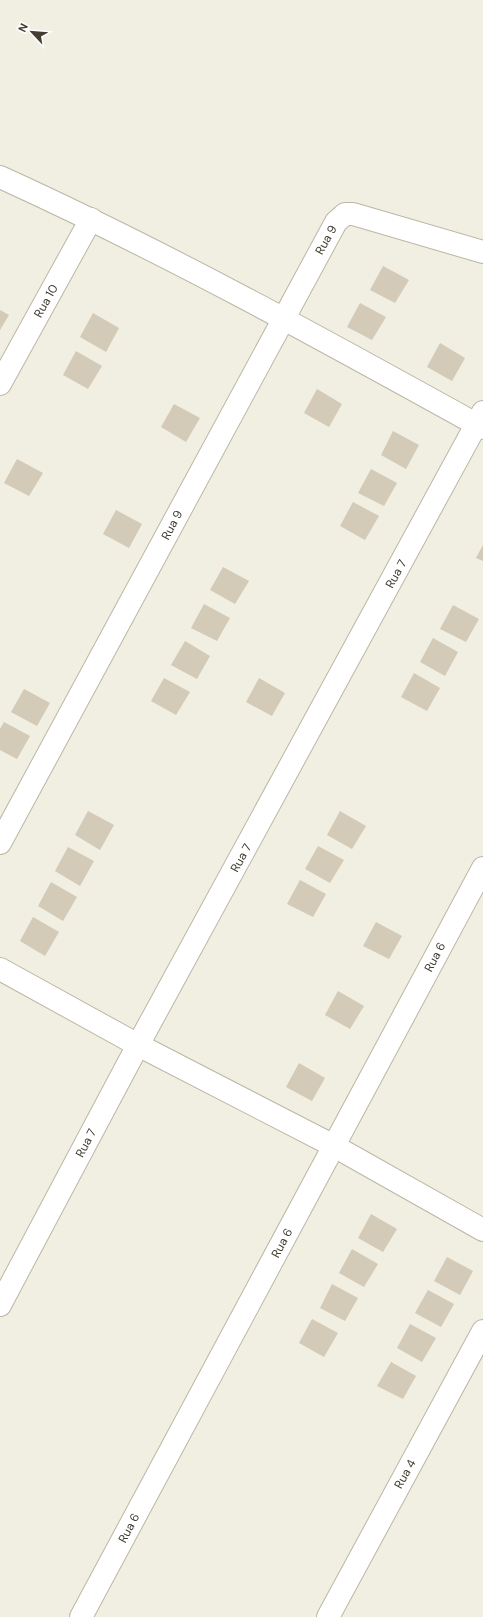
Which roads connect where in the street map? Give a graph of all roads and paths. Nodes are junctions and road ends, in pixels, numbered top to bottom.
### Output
1 (0, 177) edge
2 (92, 219) junction
3 (483, 252) edge
4 (284, 318) junction
5 (0, 384) edge
6 (481, 422) edge
7 (0, 843) edge
8 (483, 868) edge
9 (0, 969) edge
10 (138, 1045) junction
11 (334, 1146) junction
12 (483, 1230) edge
13 (0, 1305) edge
14 (483, 1331) edge
15 (81, 1617) edge
16 (328, 1617) edge

1 - 2 street
2 - 4 street
2 - 5 street, Rua 10
3 - 4 street, Rua 9
4 - 6 street
4 - 7 street, Rua 9
6 - 10 street, Rua 7
8 - 11 street, Rua 6
9 - 10 street
10 - 11 street
10 - 13 street, Rua 7
11 - 12 street
11 - 15 street, Rua 6
14 - 16 street, Rua 4

